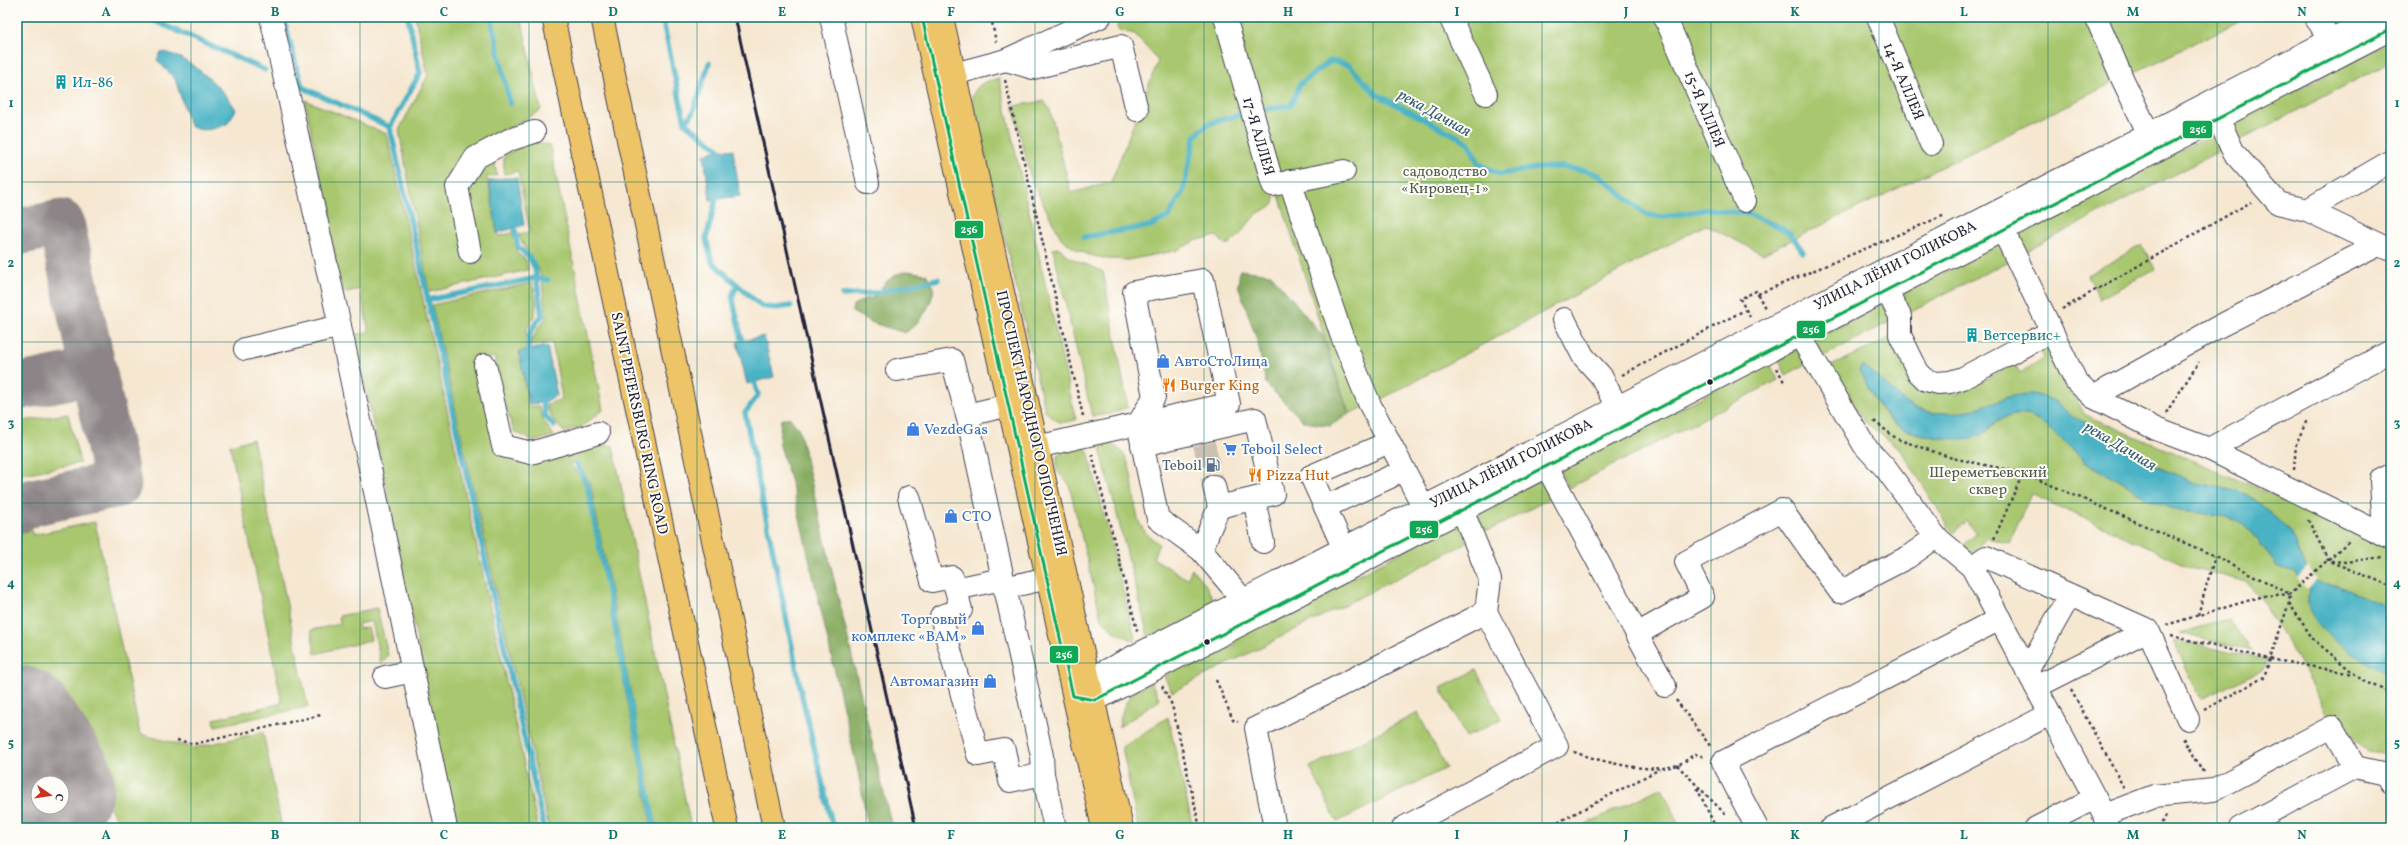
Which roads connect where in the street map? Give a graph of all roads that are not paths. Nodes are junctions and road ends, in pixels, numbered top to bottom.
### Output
1 (271, 17) edge
2 (552, 17) edge
3 (602, 17) edge
4 (831, 17) edge
5 (922, 17) edge
6 (942, 17) edge
7 (1100, 17) edge
8 (1225, 17) edge
9 (1450, 17) edge
10 (1665, 17) edge
11 (1878, 17) edge
12 (2096, 17) edge
13 (2315, 17) edge
14 (2375, 17) edge
15 (2391, 29) edge
16 (2336, 47) junction
17 (1003, 60) junction
18 (954, 74) junction
19 (1486, 94) dead end
20 (1136, 110) dead end
21 (2214, 110) junction
22 (534, 132) dead end
23 (2153, 142) junction
24 (1931, 144) dead end
25 (2391, 162) edge
26 (1344, 170) dead end
27 (1290, 181) junction
28 (868, 183) dead end
29 (1745, 201) dead end
30 (2307, 210) junction
31 (1999, 222) junction
32 (2385, 248) edge
33 (470, 252) dead end
34 (1882, 282) junction
35 (1564, 319) dead end
36 (2047, 325) junction
37 (340, 326) junction
38 (1794, 327) junction
39 (245, 349) dead end
40 (2391, 351) edge
41 (485, 365) dead end
42 (897, 370) dead end
43 (2093, 397) junction
44 (1009, 405) junction
45 (967, 415) junction
46 (1622, 416) junction
47 (1138, 424) junction
48 (598, 433) dead end
49 (1142, 445) junction
50 (1037, 447) junction
51 (1378, 447) dead end
52 (2209, 449) junction
53 (1542, 458) junction
54 (2391, 475) edge
55 (1390, 477) dead end
56 (909, 498) dead end
57 (1254, 499) junction
58 (1459, 501) junction
59 (1325, 507) junction
60 (1428, 516) junction
61 (1936, 537) junction
62 (2381, 538) edge
63 (1263, 542) dead end
64 (1344, 549) junction
65 (1201, 550) junction
66 (1972, 567) junction
67 (1048, 578) junction
68 (1003, 583) junction
69 (956, 589) junction
70 (2070, 595) junction
71 (1249, 609) junction
72 (1486, 612) junction
73 (2000, 619) junction
74 (2156, 628) junction
75 (1637, 634) junction
76 (413, 671) junction
77 (385, 677) dead end
78 (1090, 679) junction
79 (2032, 679) junction
80 (1670, 693) road end
81 (1073, 696) junction
82 (1095, 700) junction
83 (2050, 714) junction
84 (2188, 719) road end
85 (2355, 767) junction
86 (1043, 774) junction
87 (2391, 782) edge
88 (2102, 814) edge
89 (446, 828) edge
90 (727, 828) edge
91 (774, 828) edge
92 (1055, 828) edge
93 (1103, 828) edge
94 (1122, 828) edge
95 (1275, 828) edge
96 (1403, 828) edge
97 (1757, 828) edge
98 (1831, 828) edge
99 (2036, 828) edge
100 (2240, 828) edge

1 - 37 street
2 - 90 main road, SAINT PETERSBURG RING ROAD
3 - 91 main road
4 - 28 street
5 - 44 main road, ПРОСПЕКТ НАРОДНОГО ОПОЛЧЕНИЯ
6 - 18 main road, ПРОСПЕКТ НАРОДНОГО ОПОЛЧЕНИЯ
7 - 17 street
8 - 27 street, 17-Я АЛЛЕЯ
9 - 19 street
10 - 29 street, 15-Я АЛЛЕЯ
11 - 24 street, 14-Я АЛЛЕЯ
12 - 23 street
13 - 16 street
14 - 16 street, УЛИЦА ЛЁНИ ГОЛИКОВА
15 - 16 street, УЛИЦА ЛЁНИ ГОЛИКОВА
16 - 21 street, УЛИЦА ЛЁНИ ГОЛИКОВА
17 - 18 street
17 - 20 street
18 - 50 main road, ПРОСПЕКТ НАРОДНОГО ОПОЛЧЕНИЯ
21 - 23 street, УЛИЦА ЛЁНИ ГОЛИКОВА
21 - 30 street
22 - 33 street
23 - 31 street, УЛИЦА ЛЁНИ ГОЛИКОВА
25 - 30 street
26 - 27 street, 17-Я АЛЛЕЯ
27 - 60 street
30 - 32 street
31 - 34 street, УЛИЦА ЛЁНИ ГОЛИКОВА
31 - 36 street
32 - 43 street
34 - 36 street
34 - 38 street, УЛИЦА ЛЁНИ ГОЛИКОВА
35 - 46 street
36 - 43 street
37 - 39 street
37 - 76 street
38 - 46 street, УЛИЦА ЛЁНИ ГОЛИКОВА
38 - 61 street
40 - 52 street
41 - 48 street
42 - 45 street
43 - 52 street
44 - 45 street
44 - 67 main road, ПРОСПЕКТ НАРОДНОГО ОПОЛЧЕНИЯ
45 - 68 street
46 - 53 street, УЛИЦА ЛЁНИ ГОЛИКОВА
47 - 47 street
47 - 49 street
47 - 50 street
49 - 57 street
49 - 65 street
50 - 78 main road, ПРОСПЕКТ НАРОДНОГО ОПОЛЧЕНИЯ
51 - 59 street
52 - 62 street
53 - 58 street, УЛИЦА ЛЁНИ ГОЛИКОВА
53 - 75 street
54 - 62 street
55 - 59 street
56 - 69 street
57 - 63 street
57 - 65 street
58 - 60 street, УЛИЦА ЛЁНИ ГОЛИКОВА
58 - 72 street
59 - 64 street
60 - 64 street, УЛИЦА ЛЁНИ ГОЛИКОВА
60 - 71 street, УЛИЦА ЛЁНИ ГОЛИКОВА
61 - 66 street
61 - 75 street
64 - 71 street, УЛИЦА ЛЁНИ ГОЛИКОВА
65 - 71 street
66 - 70 street
66 - 73 street
67 - 68 street
67 - 81 main road, ПРОСПЕКТ НАРОДНОГО ОПОЛЧЕНИЯ
68 - 69 street
68 - 86 street
69 - 86 street
70 - 74 street
70 - 79 street
71 - 78 street, УЛИЦА ЛЁНИ ГОЛИКОВА
71 - 82 street, УЛИЦА ЛЁНИ ГОЛИКОВА
72 - 95 street
72 - 96 street
73 - 79 street
73 - 97 street
74 - 79 street
74 - 84 street
75 - 80 street
76 - 77 street
76 - 89 street
78 - 81 street, УЛИЦА ЛЁНИ ГОЛИКОВА
78 - 82 main road, ПРОСПЕКТ НАРОДНОГО ОПОЛЧЕНИЯ
79 - 83 street
81 - 82 street
81 - 93 main road, ПРОСПЕКТ НАРОДНОГО ОПОЛЧЕНИЯ
82 - 94 main road, ПРОСПЕКТ НАРОДНОГО ОПОЛЧЕНИЯ
83 - 88 street
83 - 98 street
85 - 87 street
85 - 88 street
85 - 100 street
86 - 92 street
88 - 99 street

